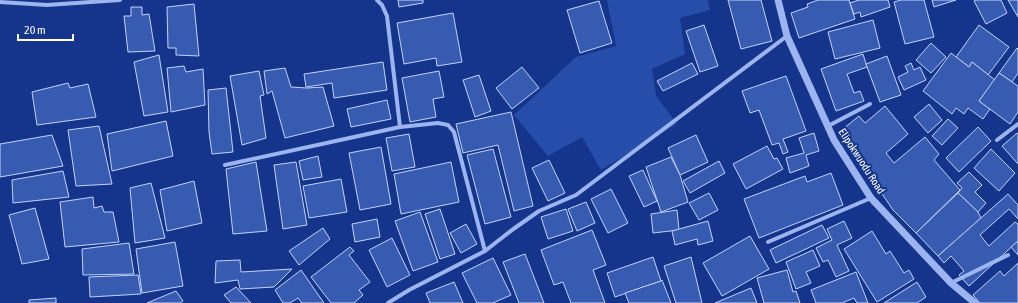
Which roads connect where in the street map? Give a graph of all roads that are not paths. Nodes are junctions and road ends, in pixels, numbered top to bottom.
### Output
1 (120, 0) edge
2 (376, 0) edge
3 (778, 0) edge
4 (0, 2) edge
5 (787, 36) junction
6 (870, 104) dead end
7 (1018, 124) edge
8 (828, 126) junction
9 (400, 127) junction
10 (997, 140) dead end
11 (225, 165) dead end
12 (871, 198) junction
13 (768, 242) dead end
14 (485, 252) junction
15 (1008, 255) dead end
16 (951, 283) junction
17 (388, 303) edge
18 (974, 303) edge

1 - 4 street
2 - 9 street
3 - 5 street, Elipokwuodu Road
5 - 8 street, Elipokwuodu Road
5 - 14 street
6 - 8 street
7 - 10 street
8 - 12 street, Elipokwuodu Road
9 - 11 street
9 - 14 street
12 - 13 street
12 - 16 street, Elipokwuodu Road
14 - 17 street
15 - 16 street
16 - 18 street, Elipokwuodu Road

